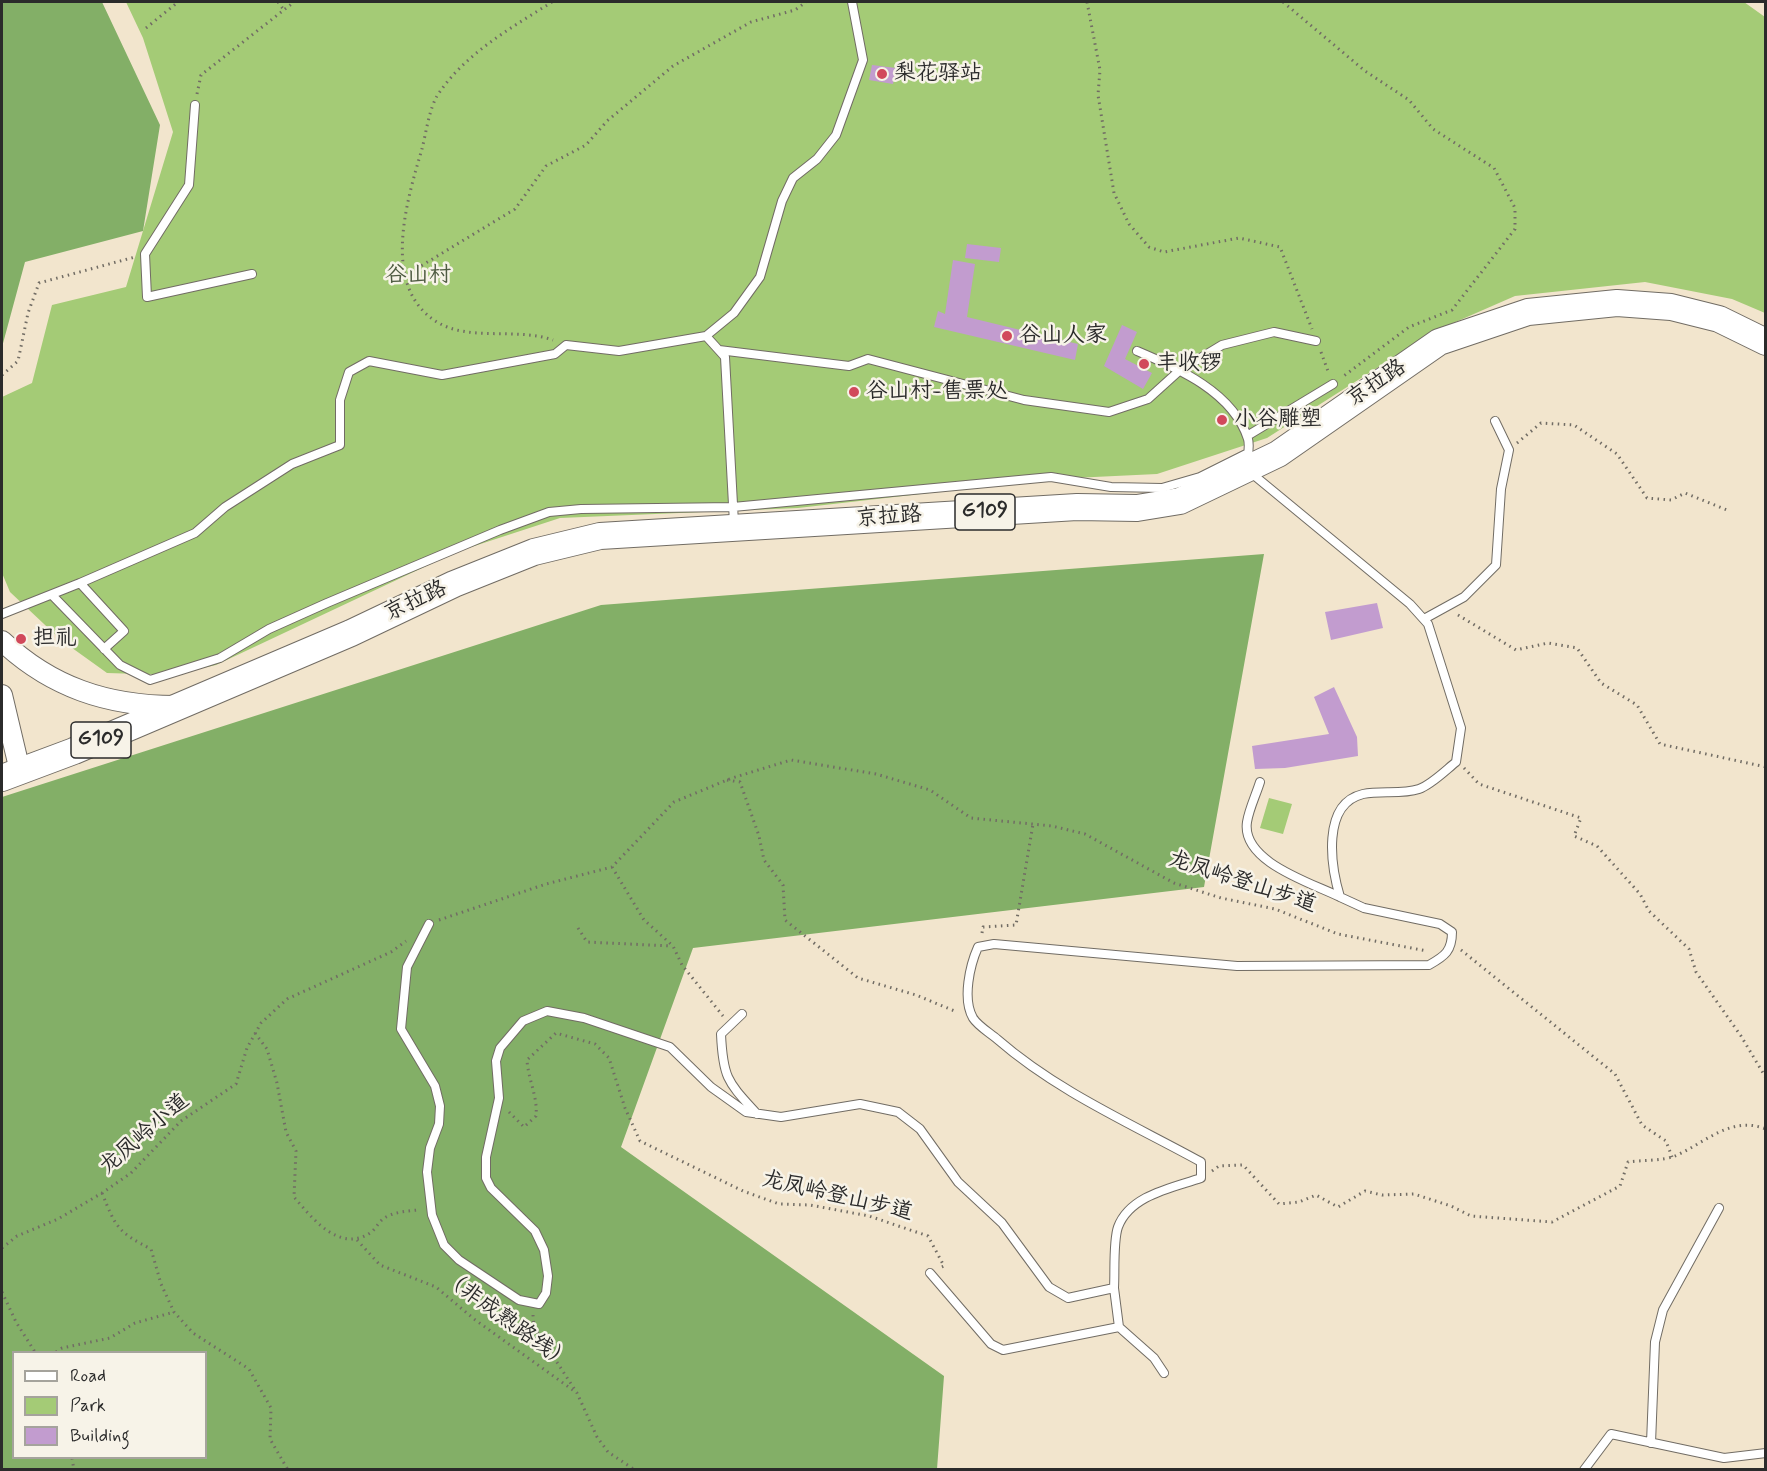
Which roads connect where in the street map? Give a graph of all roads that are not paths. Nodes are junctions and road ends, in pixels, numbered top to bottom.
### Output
1 (852, 2) edge
2 (195, 105) road end
3 (252, 274) dead end
4 (706, 336) junction
5 (1316, 341) road end
6 (1766, 342) edge
7 (719, 350) junction
8 (1137, 351) dead end
9 (1179, 372) junction
10 (1333, 384) road end
11 (1495, 421) dead end
12 (1247, 436) junction
13 (1247, 461) junction
14 (734, 517) junction
15 (80, 583) junction
16 (52, 595) junction
17 (2, 614) edge
18 (1424, 619) junction
19 (2, 641) edge
20 (104, 650) junction
21 (2, 695) edge
22 (181, 706) junction
23 (8, 776) edge
24 (1260, 782) dead end
25 (1340, 897) junction
26 (429, 924) road end
27 (742, 1014) dead end
28 (757, 1114) junction
29 (1719, 1208) dead end
30 (930, 1273) road end
31 (1114, 1288) junction
32 (1119, 1327) junction
33 (1164, 1373) dead end
34 (1651, 1443) junction
35 (1766, 1453) edge
36 (1584, 1470) edge

1 - 4 lane
2 - 3 lane
4 - 7 lane
4 - 15 lane
5 - 9 lane
6 - 13 highway, 京拉路 / G109
7 - 9 lane
7 - 14 lane
8 - 9 lane
9 - 12 lane
10 - 12 lane
11 - 18 lane
12 - 13 lane
13 - 14 highway, 京拉路 / G109
13 - 18 lane
14 - 20 lane
14 - 22 highway, 京拉路 / G109
15 - 16 lane
15 - 20 lane
16 - 17 lane
16 - 20 lane
18 - 25 lane
19 - 22 street
21 - 23 street
22 - 23 highway, 京拉路 / G109
24 - 25 lane
25 - 31 lane
26 - 28 lane
27 - 28 lane
28 - 31 lane
29 - 34 lane
30 - 32 lane
31 - 32 lane
32 - 33 lane
34 - 35 lane
34 - 36 lane

